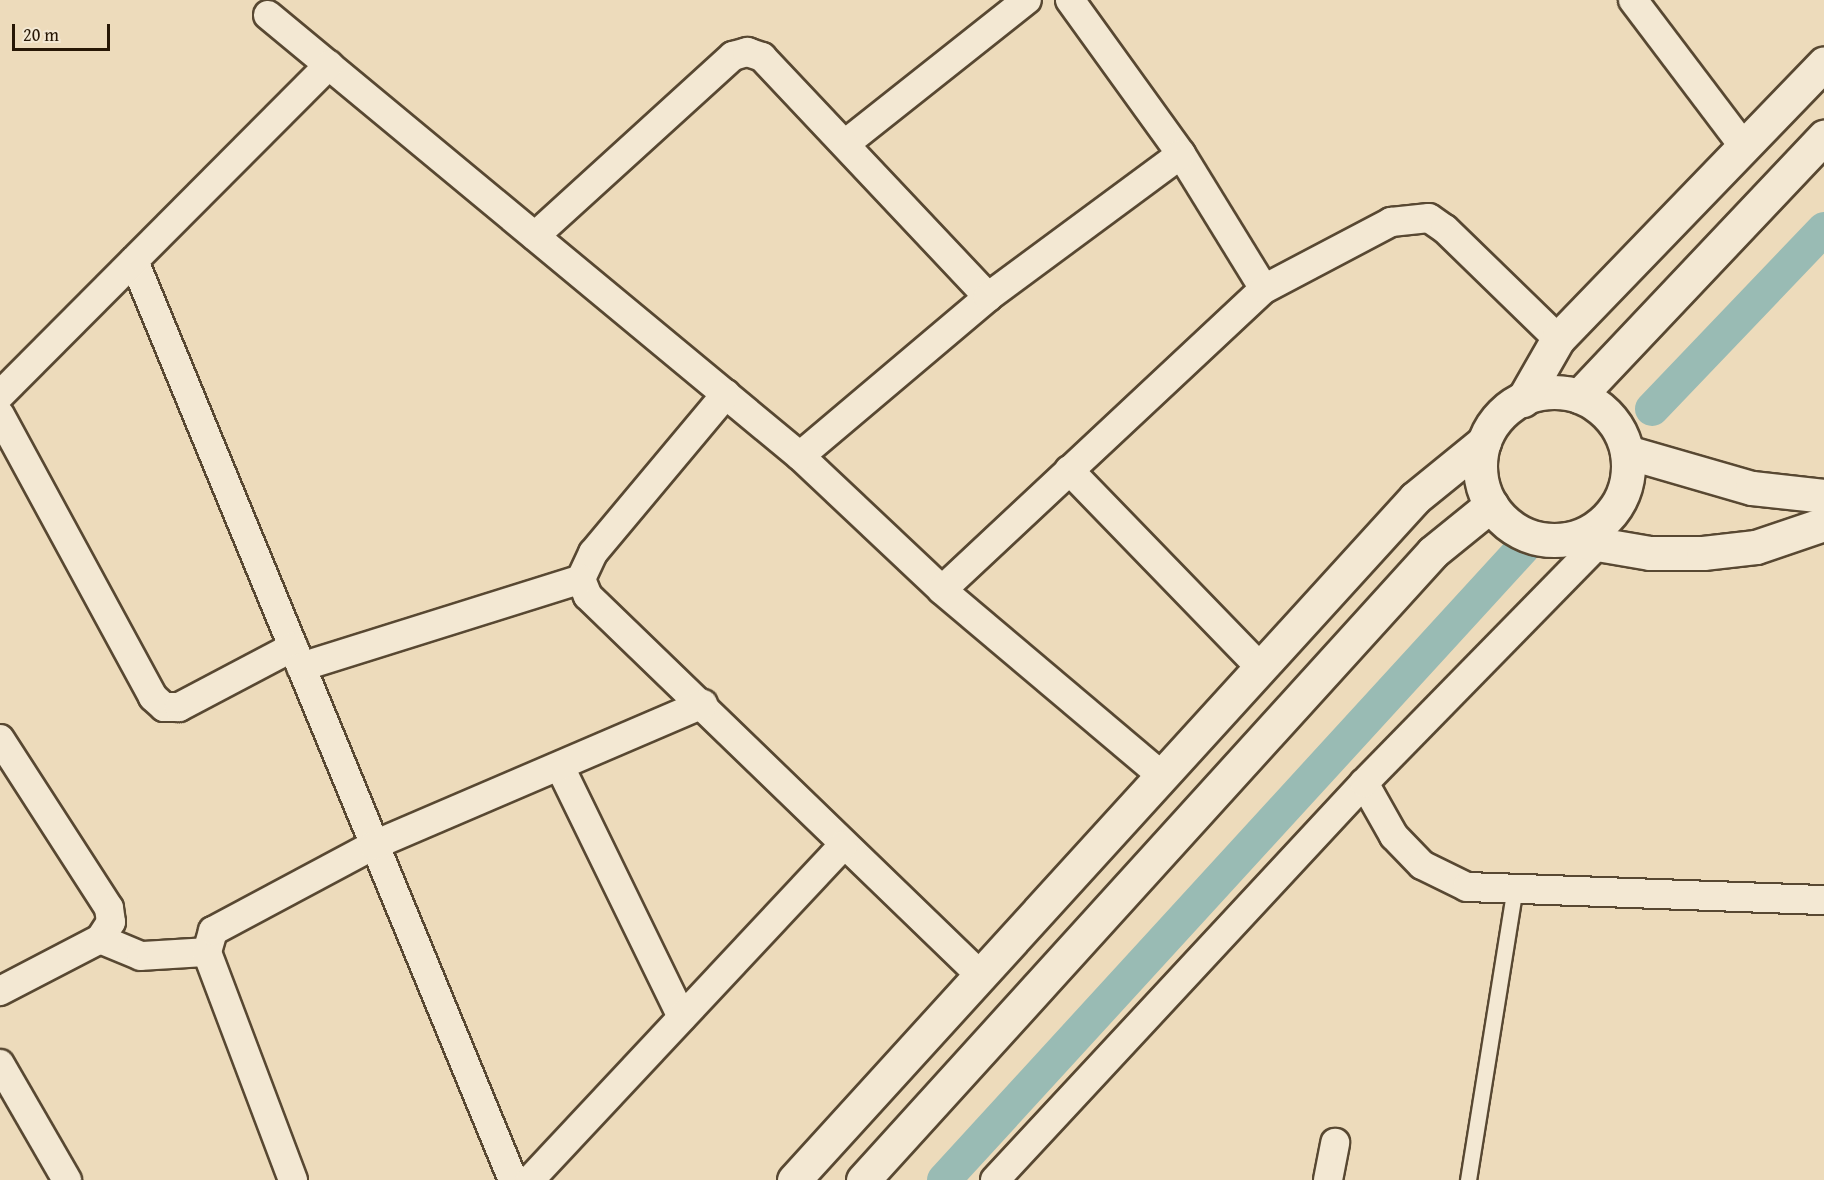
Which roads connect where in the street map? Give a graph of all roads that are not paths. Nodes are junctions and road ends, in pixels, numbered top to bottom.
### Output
1 (1027, 0) edge
2 (1070, 0) edge
3 (1633, 0) edge
4 (268, 15) dead end
5 (1824, 64) edge
6 (329, 65) junction
7 (1824, 137) edge
8 (845, 144) junction
9 (1745, 148) junction
10 (1181, 154) junction
11 (535, 236) junction
12 (134, 261) junction
13 (1264, 288) junction
14 (988, 297) junction
15 (1558, 339) junction
16 (726, 394) junction
17 (0, 395) edge
18 (1579, 396) junction
19 (1523, 400) junction
20 (0, 415) edge
21 (1484, 442) junction
22 (1627, 452) junction
23 (800, 456) junction
24 (1069, 470) junction
25 (1824, 496) edge
26 (1491, 505) junction
27 (1824, 524) edge
28 (1583, 542) junction
29 (581, 579) junction
30 (942, 590) junction
31 (297, 657) junction
32 (1260, 668) junction
33 (703, 704) junction
34 (0, 739) edge
35 (561, 769) junction
36 (1162, 776) junction
37 (1364, 783) junction
38 (374, 845) junction
39 (843, 845) junction
40 (1515, 888) junction
41 (1824, 900) edge
42 (100, 939) junction
43 (207, 952) junction
44 (980, 975) junction
45 (0, 991) edge
46 (682, 1017) junction
47 (0, 1064) edge
48 (1335, 1143) dead end
49 (67, 1180) edge
50 (294, 1180) edge
51 (513, 1180) edge
52 (530, 1180) edge
53 (794, 1180) edge
54 (863, 1180) edge
55 (995, 1180) edge
56 (1328, 1180) edge
57 (1468, 1180) edge

1 - 8 street
2 - 10 street
3 - 9 street
4 - 6 street
5 - 9 street
6 - 11 street
6 - 12 street
7 - 18 street
8 - 11 street
8 - 14 street
9 - 15 street
10 - 13 street
10 - 14 street
11 - 16 street
12 - 17 street
12 - 31 street
13 - 15 street
13 - 24 street
14 - 23 street
15 - 19 street
16 - 23 street
16 - 29 street
18 - 19 street
18 - 22 street
19 - 21 street
20 - 31 street
21 - 26 street
21 - 32 street
22 - 25 street
22 - 28 street
23 - 30 street
24 - 30 street
24 - 32 street
26 - 28 street
26 - 54 street
27 - 28 street
28 - 37 street
29 - 31 street
29 - 33 street
30 - 36 street
31 - 38 street
32 - 36 street
33 - 35 street
33 - 39 street
34 - 42 street
35 - 38 street
35 - 46 street
36 - 44 street
37 - 40 street
37 - 55 street
38 - 43 street
38 - 51 street
39 - 44 street
39 - 46 street
40 - 41 street
40 - 57 lane
42 - 43 street
42 - 45 street
43 - 50 street
44 - 53 street
46 - 52 street
47 - 49 street
48 - 56 street

